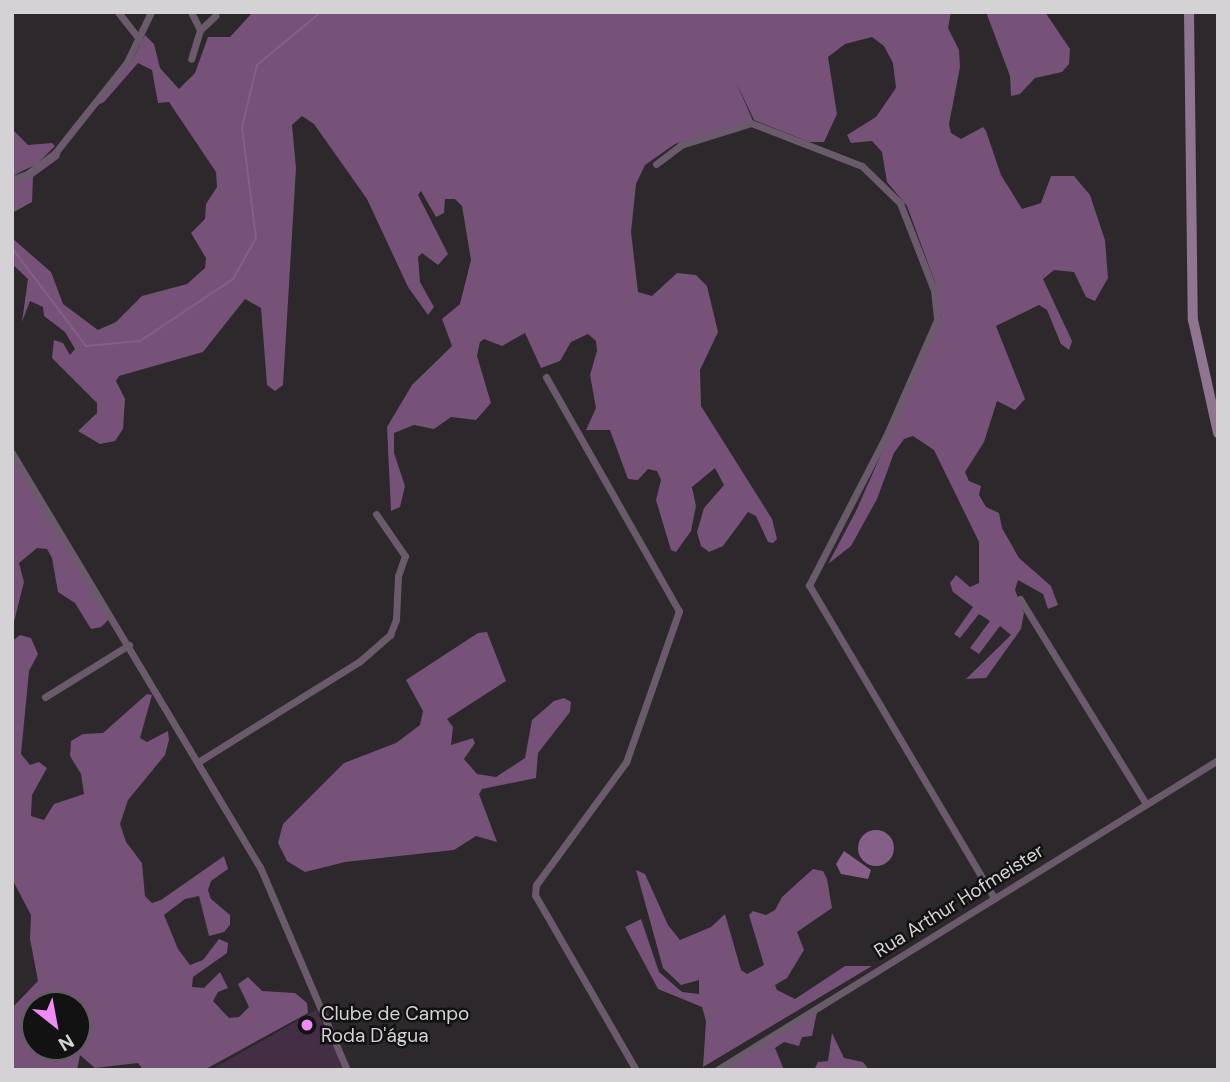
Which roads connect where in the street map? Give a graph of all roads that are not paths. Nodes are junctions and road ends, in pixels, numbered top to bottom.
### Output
1 (118, 12) edge
2 (151, 12) edge
3 (191, 12) edge
4 (1189, 12) edge
5 (215, 16) dead end
6 (200, 30) junction
7 (140, 40) junction
8 (191, 59) dead end
9 (656, 164) dead end
10 (12, 179) edge
11 (546, 377) dead end
12 (1218, 433) edge
13 (12, 453) edge
14 (376, 514) dead end
15 (1020, 599) dead end
16 (129, 645) junction
17 (45, 698) dead end
18 (1218, 760) edge
19 (198, 762) junction
20 (1146, 804) junction
21 (994, 898) junction
22 (348, 1070) edge
23 (636, 1070) edge
24 (717, 1070) edge

1 - 7 street
2 - 7 street
3 - 6 street
4 - 12 main road
5 - 6 street
6 - 8 street
7 - 10 street
9 - 21 street
11 - 23 street
13 - 16 street
14 - 19 street
15 - 20 street
16 - 17 street
16 - 19 street
18 - 20 street, Rua Arthur Hofmeister
19 - 22 street
20 - 21 street, Rua Arthur Hofmeister
21 - 24 street, Rua Arthur Hofmeister

